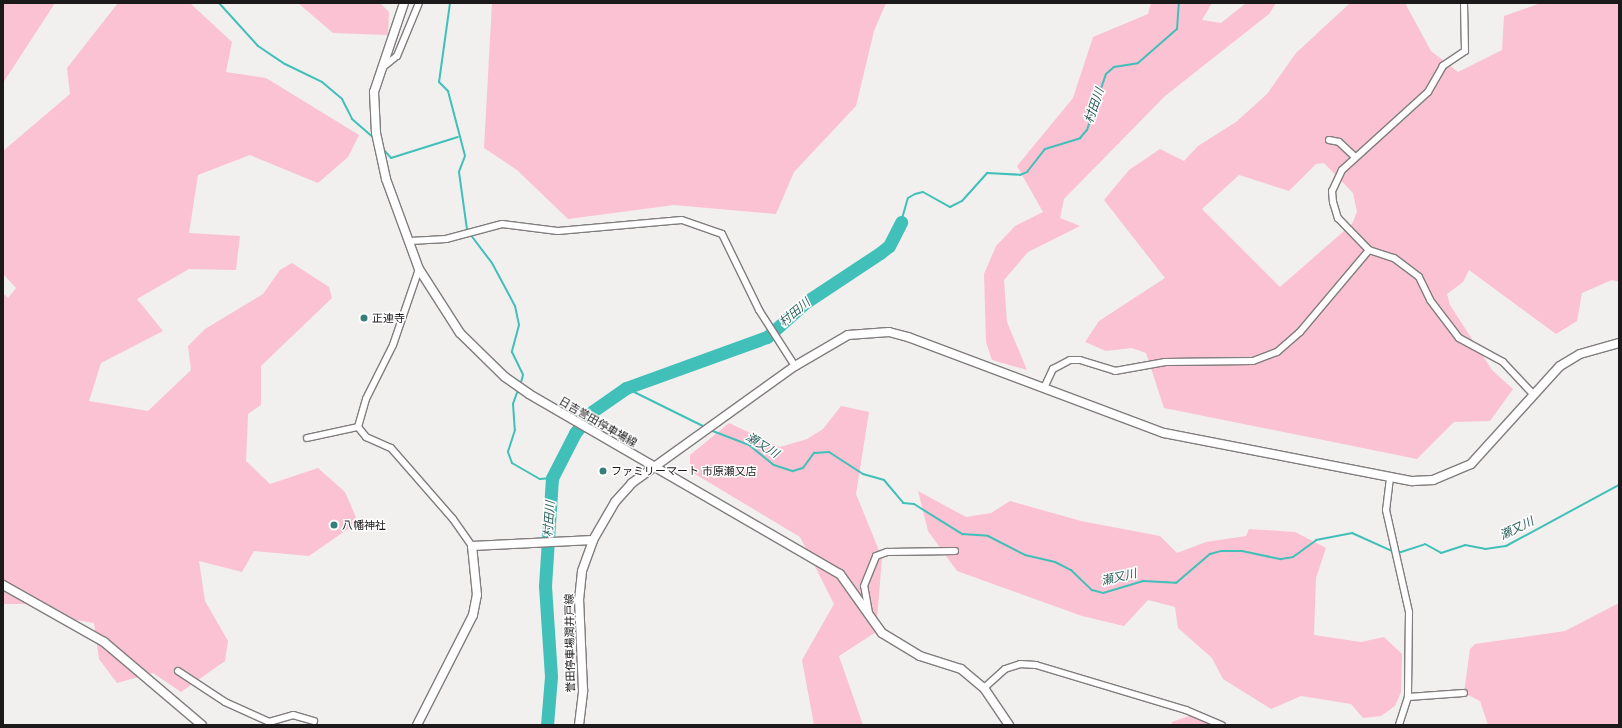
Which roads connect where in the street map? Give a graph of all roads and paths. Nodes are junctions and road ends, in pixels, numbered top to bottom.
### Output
1 (404, 3) edge
2 (419, 3) edge
3 (1464, 3) edge
4 (380, 70) junction
5 (1329, 140) dead end
6 (1355, 157) junction
7 (410, 241) junction
8 (1369, 250) junction
9 (419, 269) junction
10 (1619, 343) edge
11 (795, 366) junction
12 (1044, 388) junction
13 (1532, 393) junction
14 (358, 427) junction
15 (307, 438) dead end
16 (656, 467) junction
17 (1390, 478) junction
18 (593, 540) junction
19 (472, 546) junction
20 (955, 551) dead end
21 (3, 585) edge
22 (871, 621) junction
23 (178, 671) dead end
24 (984, 688) junction
25 (1464, 693) dead end
26 (1408, 697) junction
27 (314, 721) dead end
28 (202, 725) edge
29 (417, 725) edge
30 (579, 725) edge
31 (1009, 725) edge
32 (1222, 725) edge
33 (1399, 725) edge

1 - 4 street, 日吉誉田停車場線
2 - 4 street
3 - 6 street
4 - 7 street, 日吉誉田停車場線
5 - 6 street
6 - 8 street
7 - 9 street, 日吉誉田停車場線
7 - 11 street
8 - 12 street
8 - 13 street
9 - 14 street
9 - 16 street, 日吉誉田停車場線
10 - 13 street, 誉田停車場潤井戸線
11 - 12 street, 誉田停車場潤井戸線
11 - 16 street, 誉田停車場潤井戸線
12 - 17 street, 誉田停車場潤井戸線
13 - 17 street, 誉田停車場潤井戸線
14 - 15 street
14 - 19 street
16 - 18 street, 誉田停車場潤井戸線
16 - 22 street, 日吉誉田停車場線
17 - 26 street
18 - 19 street
18 - 30 street, 誉田停車場潤井戸線
19 - 29 street
20 - 22 street
21 - 28 street
22 - 24 street, 日吉誉田停車場線
23 - 27 street
24 - 31 street, 日吉誉田停車場線
24 - 32 street
25 - 26 street
26 - 33 street

